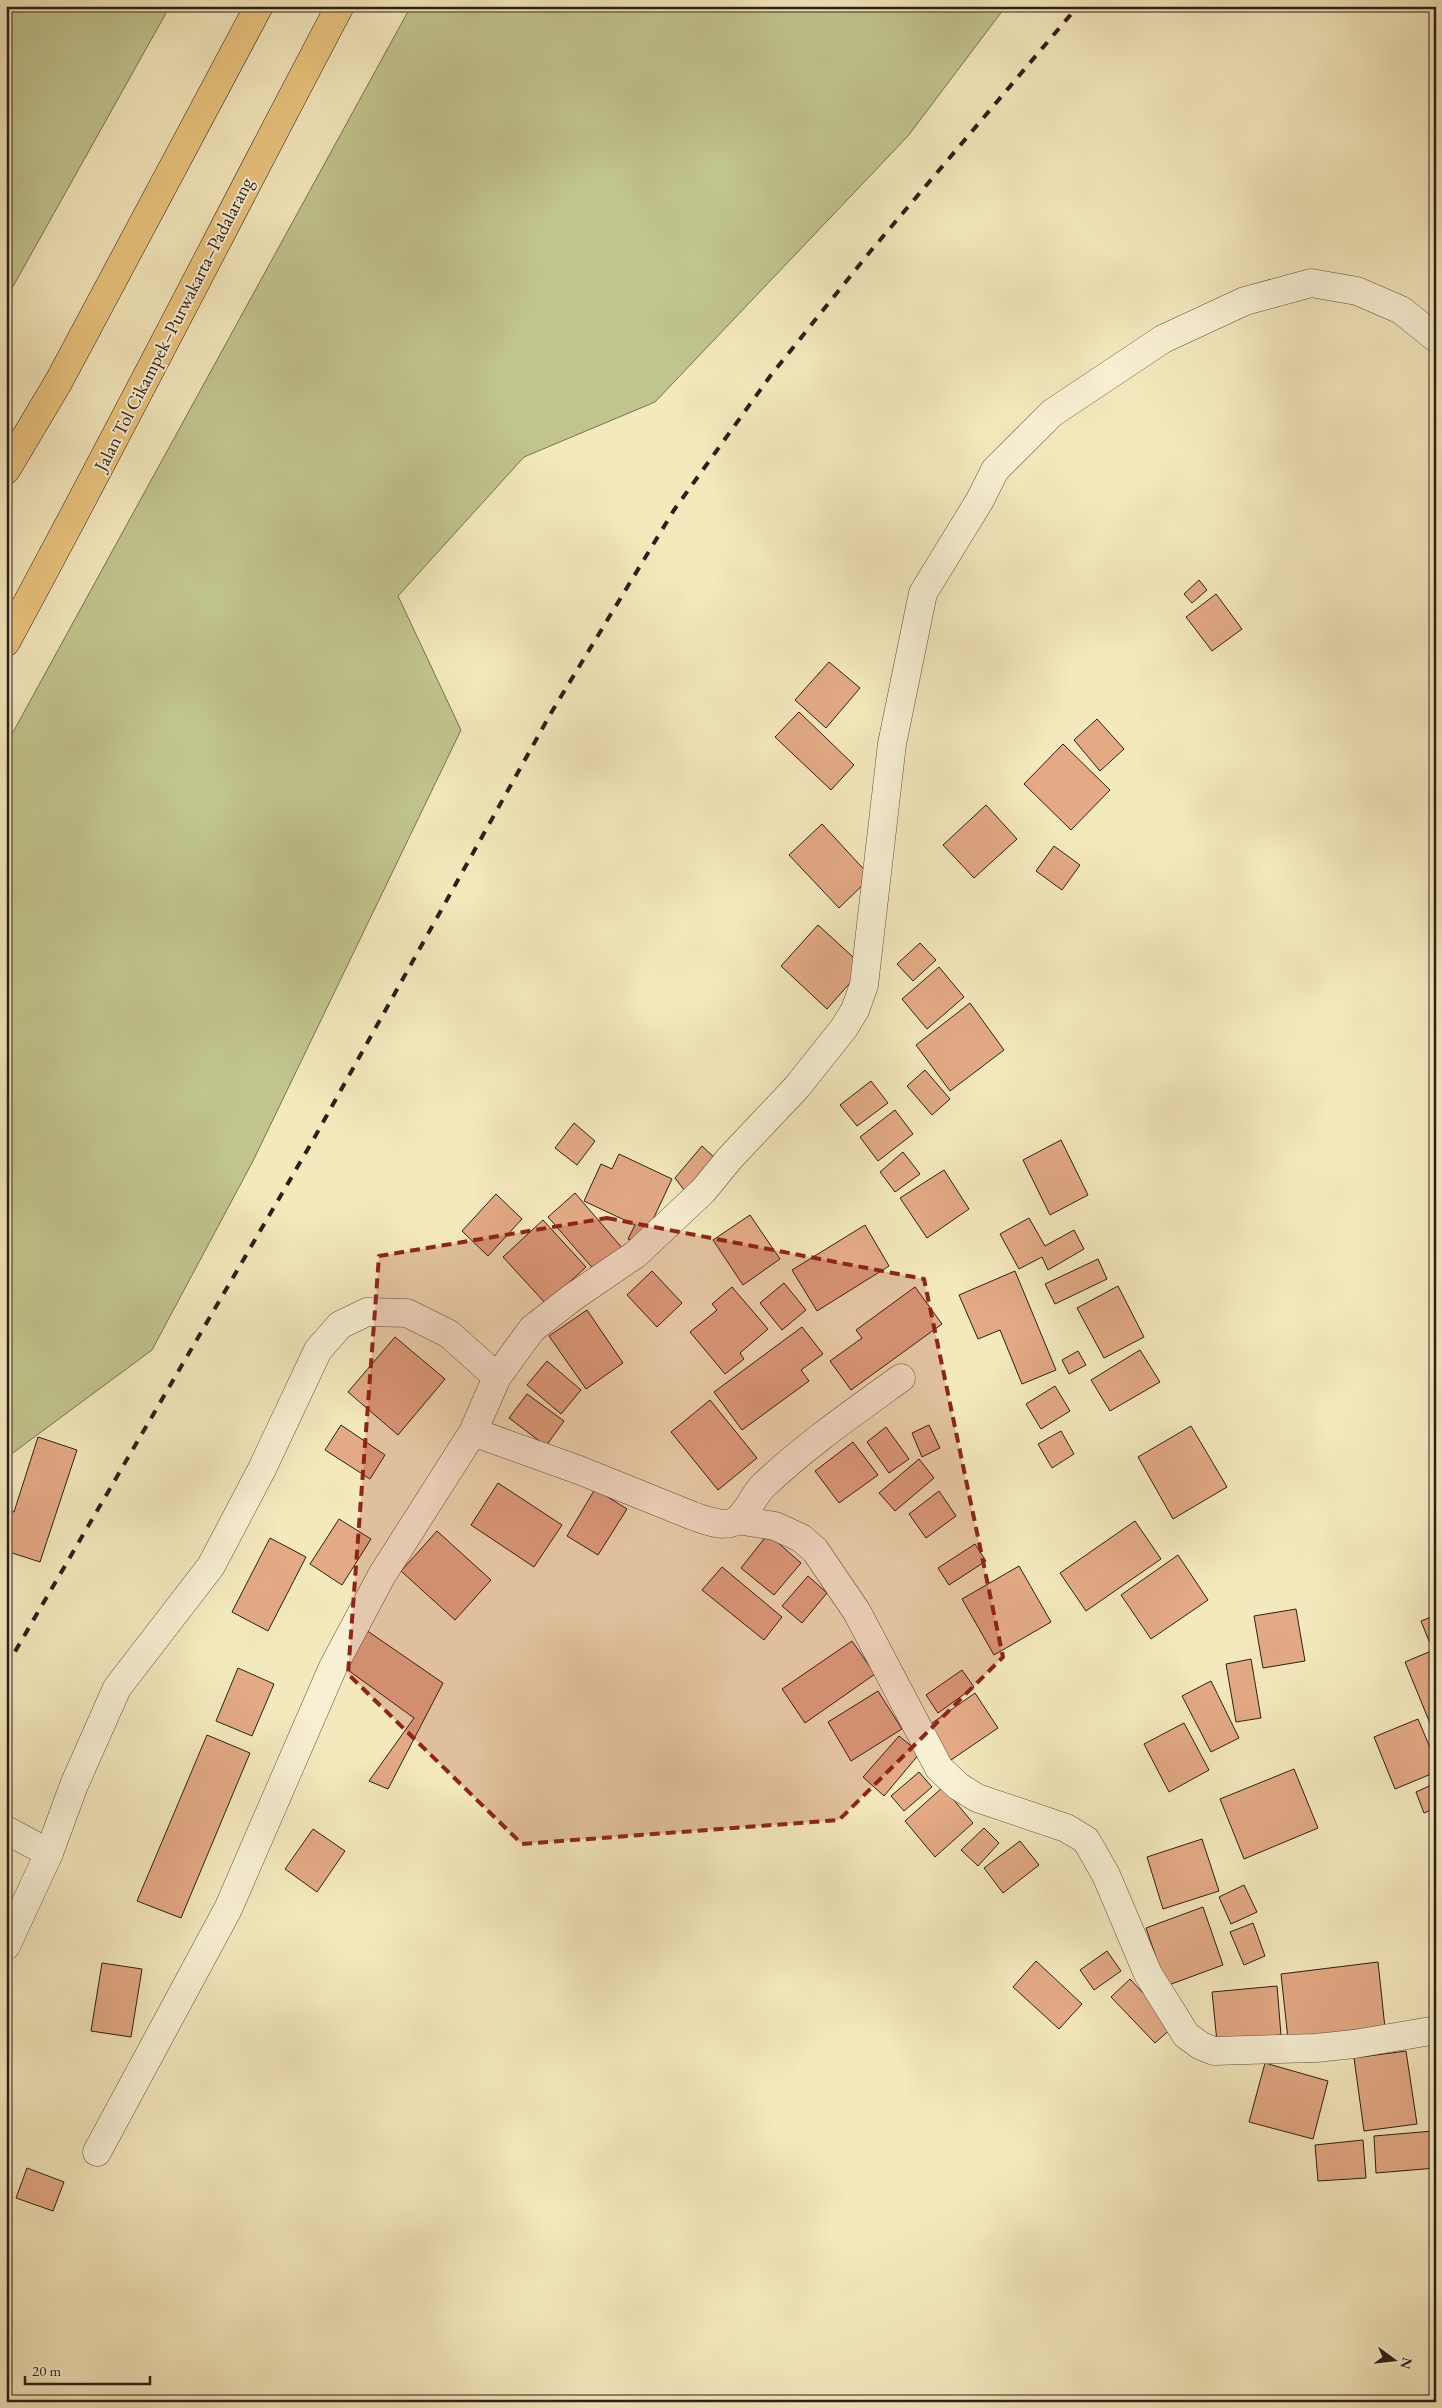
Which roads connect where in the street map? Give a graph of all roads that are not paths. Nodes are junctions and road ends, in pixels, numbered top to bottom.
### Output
1 (258, 6) edge
2 (340, 6) edge
3 (1436, 338) edge
4 (6, 470) edge
5 (6, 642) edge
6 (497, 1378) junction
7 (901, 1378) dead end
8 (473, 1432) junction
9 (737, 1520) junction
10 (6, 1830) edge
11 (49, 1853) junction
12 (6, 1946) edge
13 (1431, 2031) dead end
14 (97, 2152) dead end

1 - 4 highway
2 - 5 highway, Jalan Tol Cikampek–Purwakarta–Padalarang
3 - 6 street
6 - 8 street
6 - 11 street
7 - 9 street
8 - 9 street
8 - 14 street
9 - 13 street
10 - 11 street
11 - 12 street

